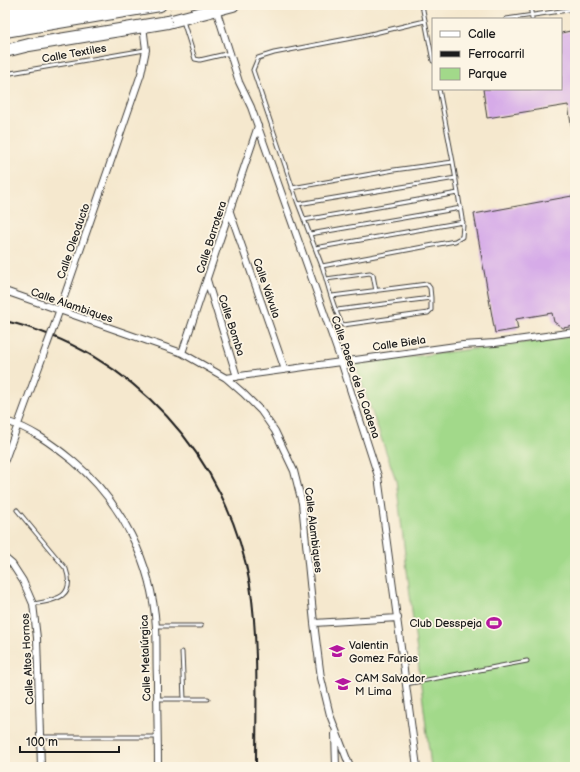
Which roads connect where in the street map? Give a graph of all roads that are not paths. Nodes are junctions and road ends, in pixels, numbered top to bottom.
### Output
1 (36, 5) edge
2 (96, 5) edge
3 (160, 5) edge
4 (233, 5) edge
5 (422, 5) edge
6 (530, 5) edge
7 (216, 9) junction
8 (575, 9) edge
9 (5, 10) edge
10 (531, 14) junction
11 (511, 18) edge
12 (532, 18) edge
13 (5, 21) edge
14 (177, 21) junction
15 (425, 21) junction
16 (143, 26) junction
17 (26, 28) junction
18 (5, 31) edge
19 (106, 32) junction
20 (146, 50) junction
21 (5, 51) edge
22 (230, 52) junction
23 (432, 57) edge
24 (5, 74) edge
25 (438, 90) edge
26 (258, 126) junction
27 (453, 162) junction
28 (456, 178) junction
29 (292, 188) junction
30 (458, 193) junction
31 (298, 204) junction
32 (460, 208) junction
33 (230, 212) junction
34 (304, 220) junction
35 (463, 222) junction
36 (310, 234) junction
37 (315, 248) junction
38 (322, 266) junction
39 (326, 279) junction
40 (207, 280) junction
41 (5, 291) edge
42 (376, 291) junction
43 (332, 296) junction
44 (431, 298) junction
45 (337, 310) junction
46 (59, 311) junction
47 (575, 332) edge
48 (182, 353) junction
49 (341, 361) junction
50 (285, 370) junction
51 (237, 377) junction
52 (226, 378) junction
53 (5, 421) edge
54 (18, 424) junction
55 (5, 460) edge
56 (17, 510) dead end
57 (5, 558) edge
58 (33, 604) junction
59 (398, 618) junction
60 (314, 623) junction
61 (156, 626) junction
62 (201, 626) dead end
63 (182, 652) dead end
64 (527, 661) dead end
65 (406, 684) junction
66 (157, 699) junction
67 (184, 699) junction
68 (208, 699) dead end
69 (335, 728) junction
70 (41, 737) junction
71 (158, 737) junction
72 (41, 767) edge
73 (158, 767) edge
74 (336, 767) edge
75 (350, 767) edge
76 (417, 767) edge

1 - 9 highway
2 - 13 highway
3 - 17 highway
4 - 7 highway
5 - 15 lane
6 - 10 lane
7 - 14 highway
7 - 22 street, Calle Paseo de la Cadena
8 - 10 lane
10 - 11 lane
10 - 12 lane
14 - 16 highway
14 - 22 lane
15 - 23 lane
15 - 29 lane
16 - 19 highway
16 - 20 street, Calle Oleoducto
17 - 18 highway
17 - 19 highway
19 - 21 highway
20 - 24 lane, Calle Textiles
20 - 46 street, Calle Oleoducto
22 - 26 street, Calle Paseo de la Cadena
25 - 27 lane
26 - 33 street, Calle Barrotera
26 - 49 street, Calle Paseo de la Cadena
27 - 28 lane
27 - 29 lane
28 - 30 lane
28 - 31 lane
29 - 31 lane
30 - 32 lane
30 - 34 lane
31 - 34 lane
32 - 35 lane
32 - 36 lane
33 - 40 street, Calle Barrotera
33 - 50 street, Calle Válvula
34 - 36 lane
35 - 37 lane
35 - 38 lane
36 - 37 lane
37 - 38 lane
38 - 39 lane
39 - 42 lane
39 - 43 lane
40 - 48 street, Calle Barrotera
40 - 51 street, Calle Bomba
41 - 46 street, Calle Alambiques
42 - 43 lane
42 - 44 lane
43 - 45 lane
44 - 45 lane
44 - 45 lane
46 - 48 street, Calle Alambiques
46 - 54 street, Calle Oleoducto, bridge
47 - 49 street, Calle Biela
48 - 52 street, Calle Alambiques
49 - 50 street, Calle Biela
49 - 59 street, Calle Paseo de la Cadena
50 - 51 street, Calle Biela
51 - 52 street, Calle Biela
52 - 60 street, Calle Alambiques
53 - 54 street, Calle Metalúrgica
54 - 55 street, Calle Oleoducto
54 - 61 street, Calle Metalúrgica
56 - 58 lane
57 - 58 street, Calle Altos Hornos
58 - 70 street, Calle Altos Hornos
59 - 60 street
59 - 65 street, Calle Paseo de la Cadena
60 - 69 street, Calle Alambiques
61 - 62 lane
61 - 66 street, Calle Metalúrgica
63 - 67 lane
64 - 65 lane
65 - 76 street, Calle Paseo de la Cadena
66 - 67 lane
66 - 71 street, Calle Metalúrgica
67 - 68 lane
69 - 74 street
69 - 75 street
70 - 71 lane
70 - 72 street, Calle Altos Hornos
71 - 73 street, Calle Metalúrgica

